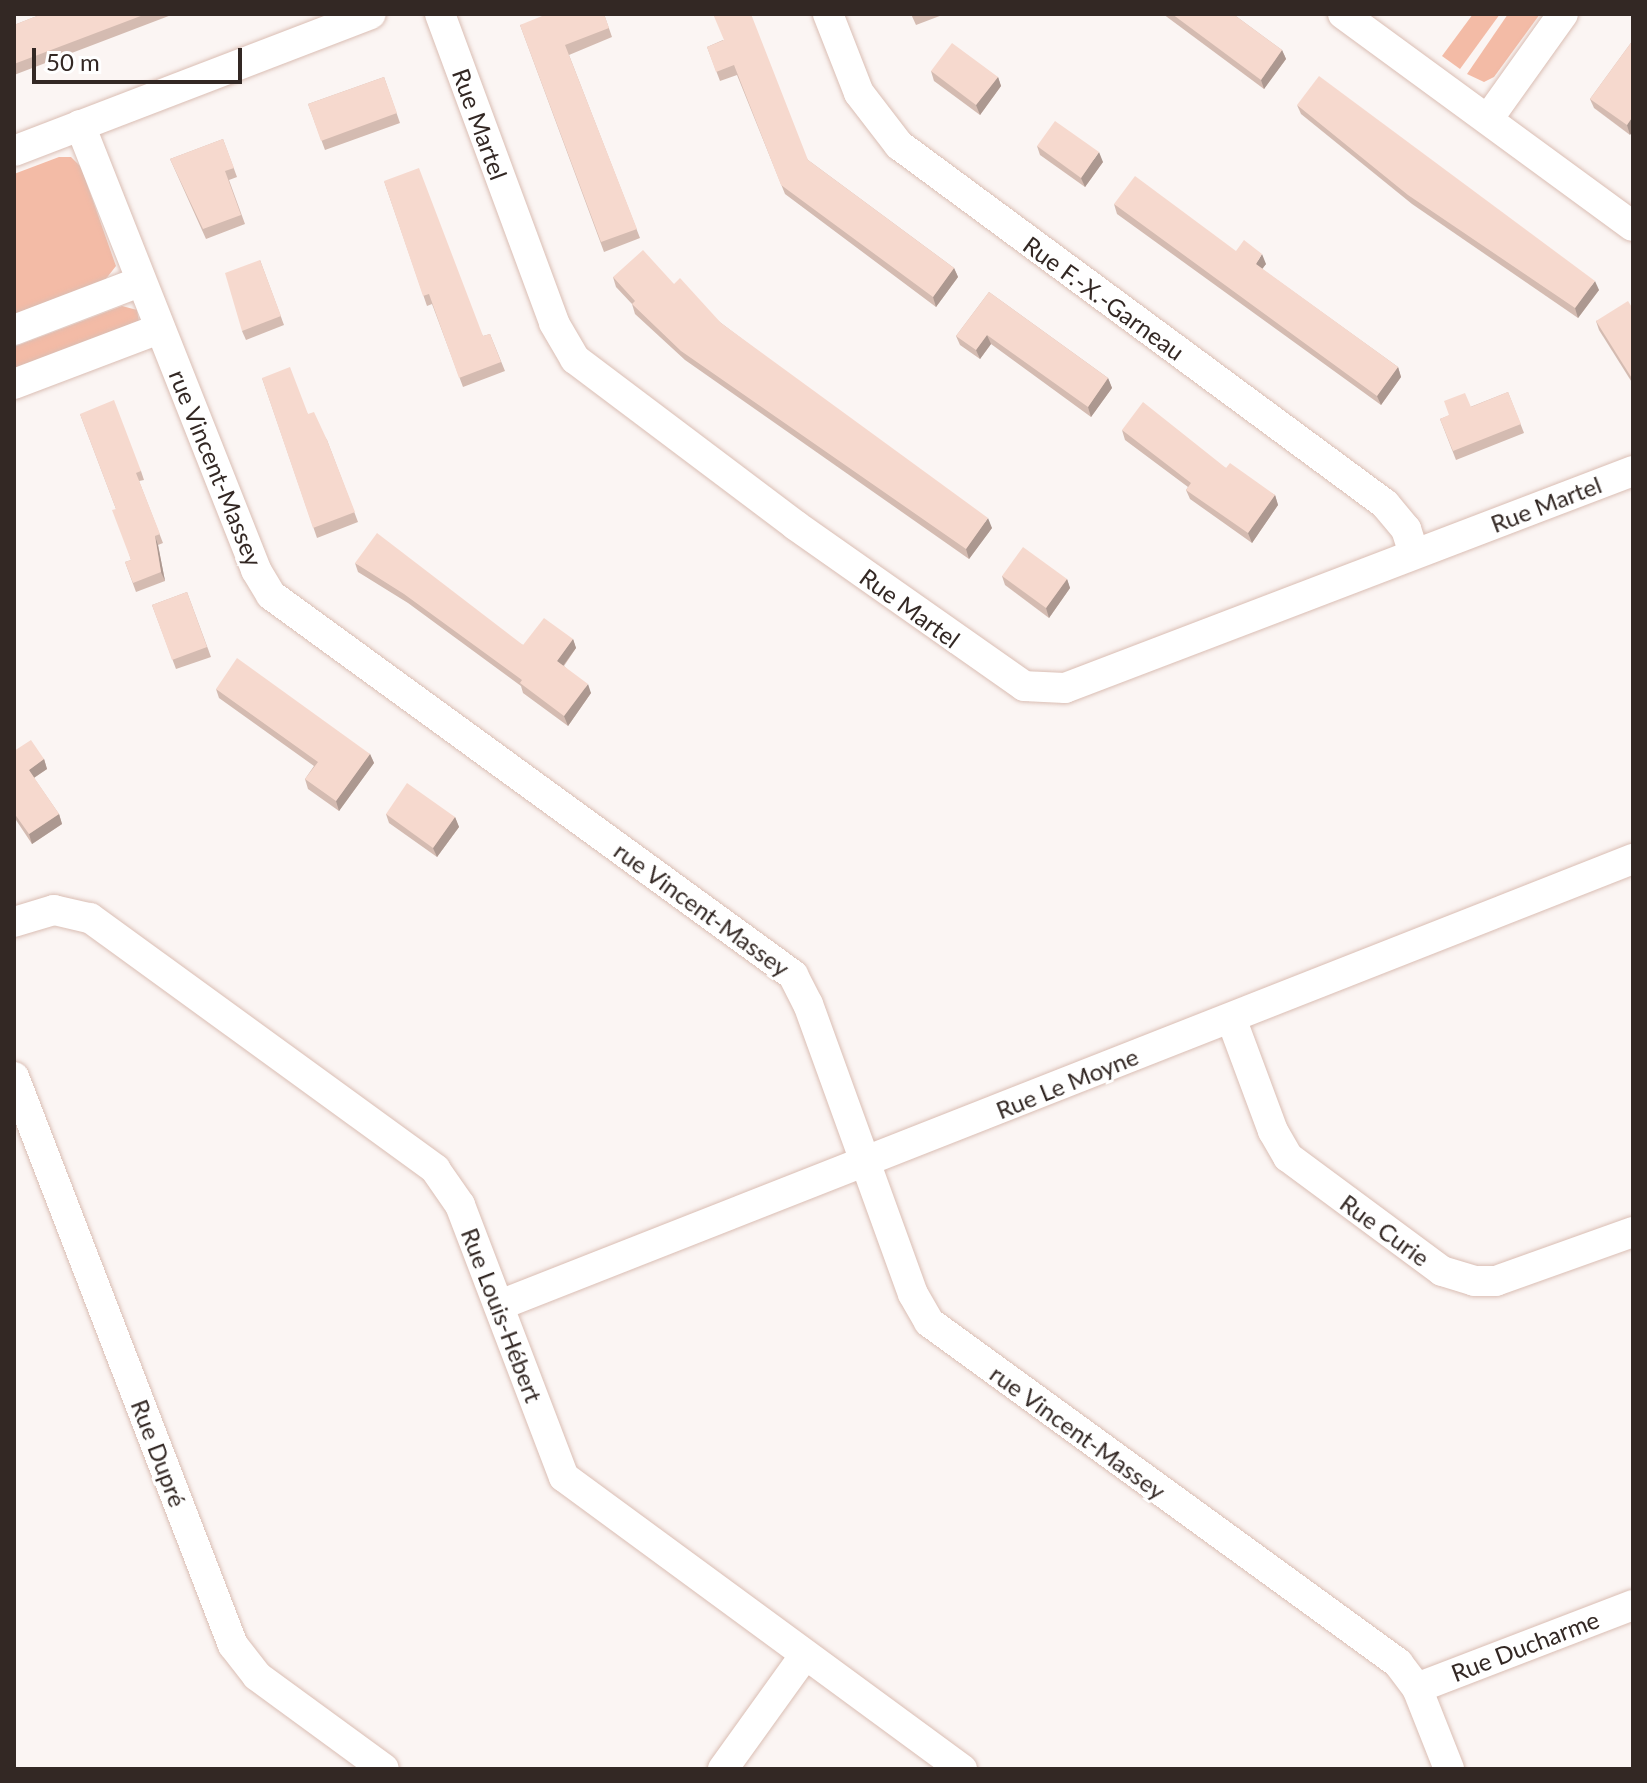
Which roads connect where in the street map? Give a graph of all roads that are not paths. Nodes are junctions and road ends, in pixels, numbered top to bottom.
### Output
1 (371, 14) edge
2 (440, 14) edge
3 (828, 14) edge
4 (1343, 14) edge
5 (1563, 14) edge
6 (1488, 119) junction
7 (80, 125) junction
8 (14, 151) edge
9 (1633, 226) edge
10 (140, 282) junction
11 (159, 329) junction
12 (14, 330) edge
13 (14, 384) edge
14 (1633, 471) edge
15 (1414, 553) junction
16 (1633, 859) edge
17 (14, 922) edge
18 (1231, 1018) junction
19 (14, 1077) edge
20 (20, 1112) edge
21 (866, 1162) junction
22 (1633, 1232) edge
23 (500, 1305) junction
24 (1633, 1605) edge
25 (805, 1655) junction
26 (1417, 1688) junction
27 (384, 1769) edge
28 (723, 1769) edge
29 (962, 1769) edge
30 (1449, 1769) edge

1 - 7 street
2 - 15 street, Rue Martel
3 - 15 street, Rue F.-X.-Garneau
4 - 6 street
5 - 6 street
6 - 9 street
7 - 8 street
7 - 10 street, rue Vincent-Massey
10 - 11 street, rue Vincent-Massey
10 - 12 street
11 - 13 street
11 - 21 street, rue Vincent-Massey
14 - 15 street, Rue Martel
16 - 18 street, Rue Le Moyne
17 - 23 street, Rue Louis-Hébert
18 - 21 street, Rue Le Moyne
18 - 22 street, Rue Curie
19 - 20 street, Rue Dupré
20 - 27 street, Rue Dupré
21 - 23 street, Rue Le Moyne
21 - 26 street, rue Vincent-Massey
23 - 25 street, Rue Louis-Hébert
24 - 26 street, Rue Ducharme
25 - 28 street
25 - 29 street, Rue Louis-Hébert
26 - 30 street, rue Vincent-Massey

